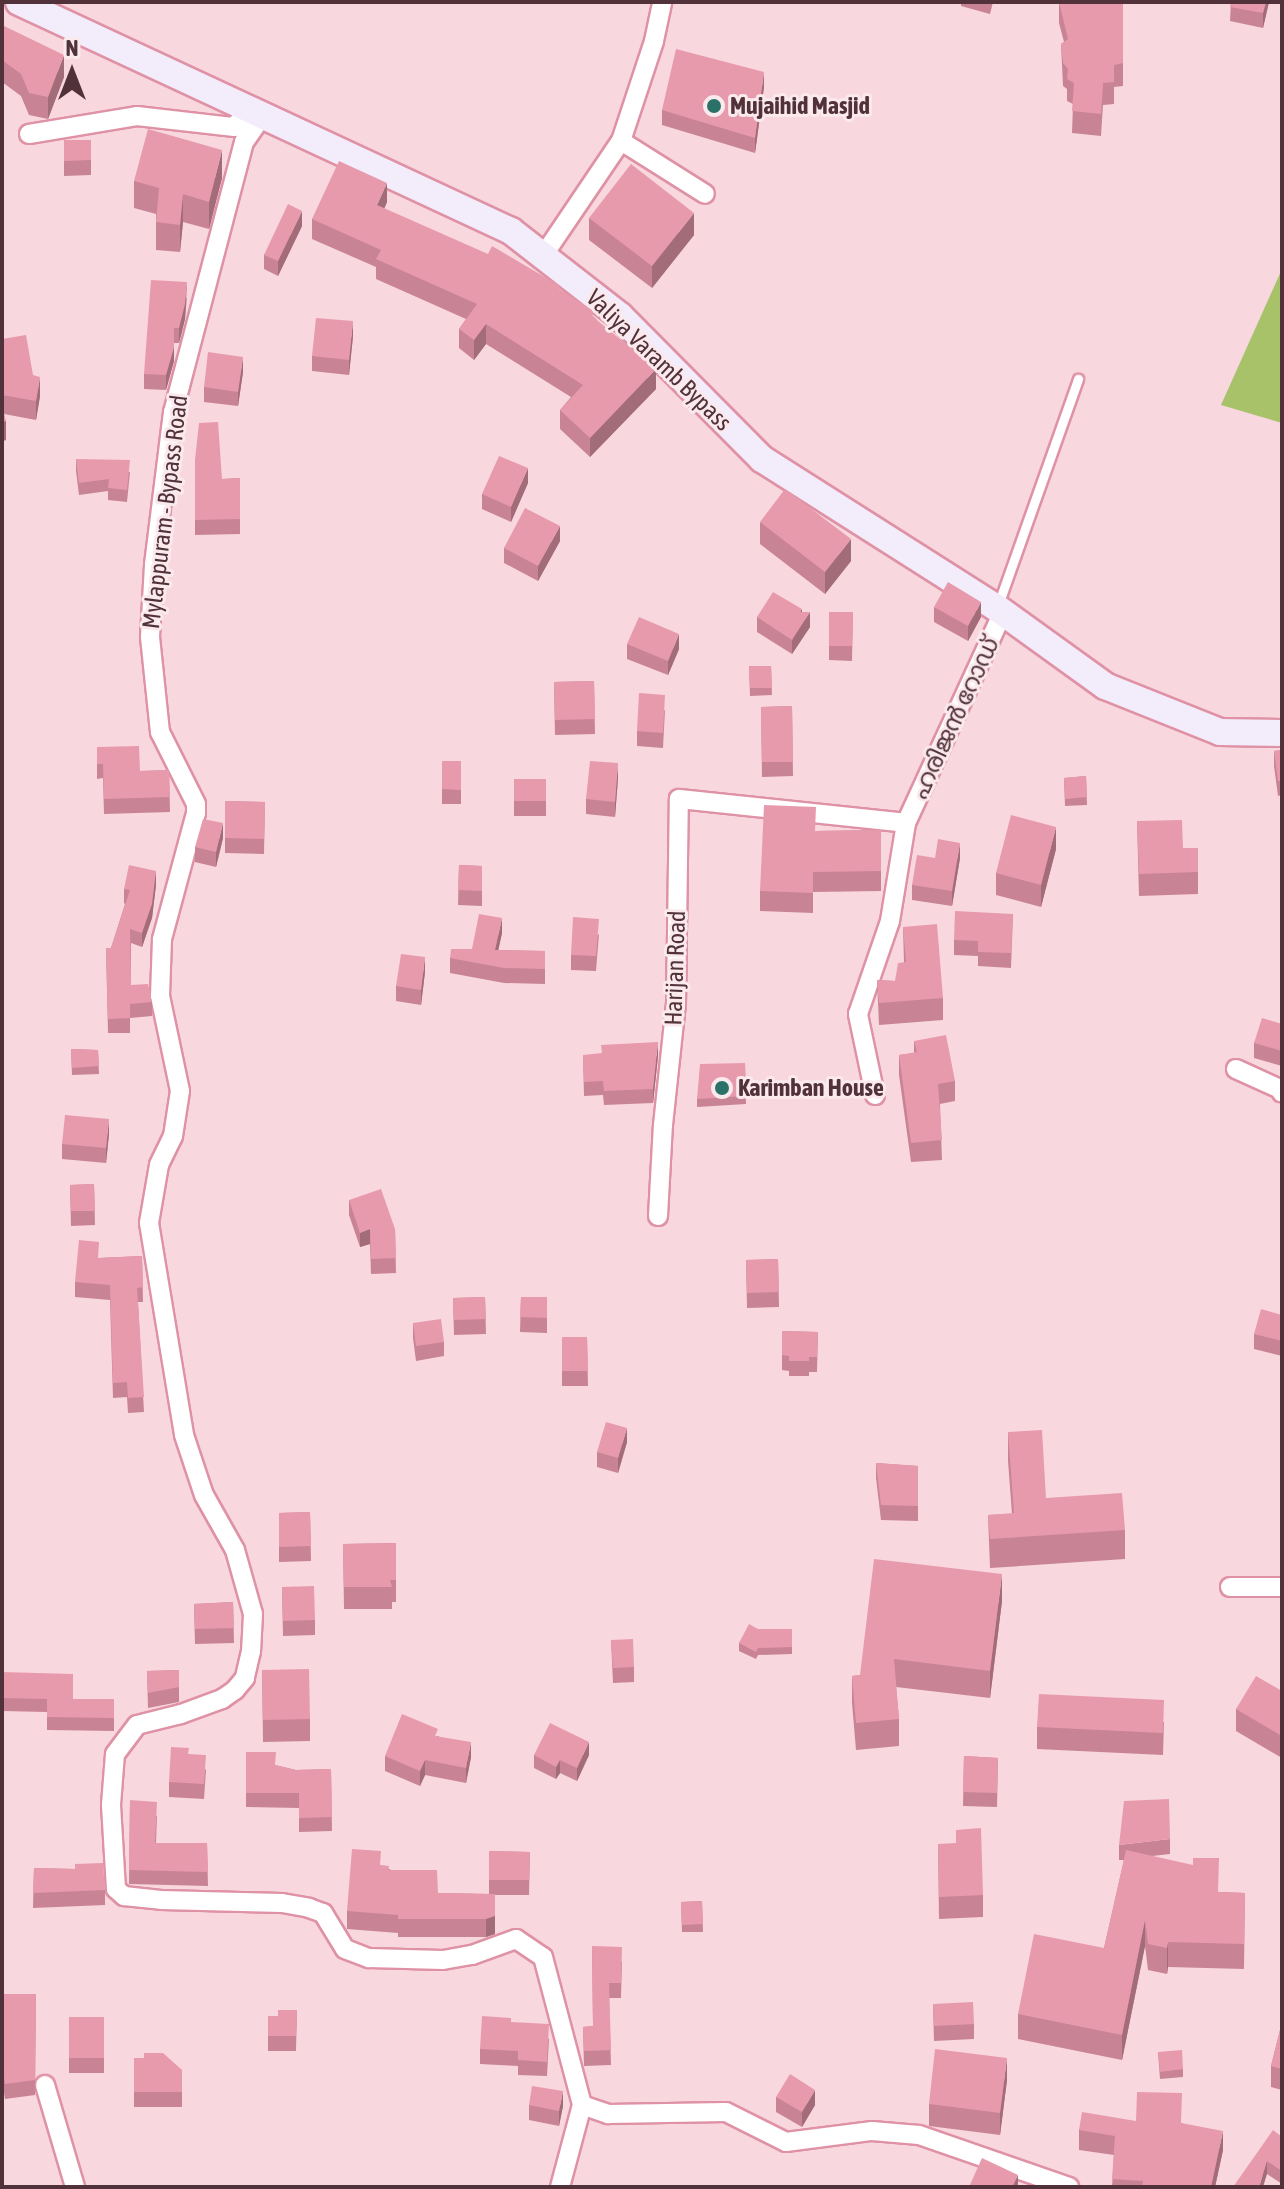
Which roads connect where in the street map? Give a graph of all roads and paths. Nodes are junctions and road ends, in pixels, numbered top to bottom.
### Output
1 (19, 2) edge
2 (662, 2) edge
3 (256, 113) junction
4 (29, 134) dead end
5 (621, 141) junction
6 (705, 194) dead end
7 (543, 256) junction
8 (1078, 379) dead end
9 (1000, 610) junction
10 (1282, 733) edge
11 (758, 809) joint
12 (906, 823) junction
13 (1236, 1069) dead end
14 (1282, 1093) edge
15 (875, 1095) dead end
16 (658, 1216) dead end
17 (1230, 1587) dead end
18 (1282, 1587) edge
19 (45, 2085) dead end
20 (582, 2105) junction
21 (75, 2187) edge
22 (560, 2187) edge
23 (1069, 2187) edge

1 - 3 street, Valiya Varamb Bypass
2 - 5 street
3 - 4 street
3 - 7 street, Valiya Varamb Bypass
3 - 20 street, Mylappuram - Bypass Road
5 - 6 street
5 - 7 street
7 - 9 street, Valiya Varamb Bypass
8 - 9 lane
9 - 10 street, Valiya Varamb Bypass
9 - 12 street, ഹരിജൻ റോഡ്
11 - 12 street, ഹരിജൻ റോഡ്
11 - 16 street, Harijan Road
12 - 15 street, ഹരിജൻ റോഡ്
13 - 14 street
17 - 18 street
19 - 21 street
20 - 22 street
20 - 23 street

